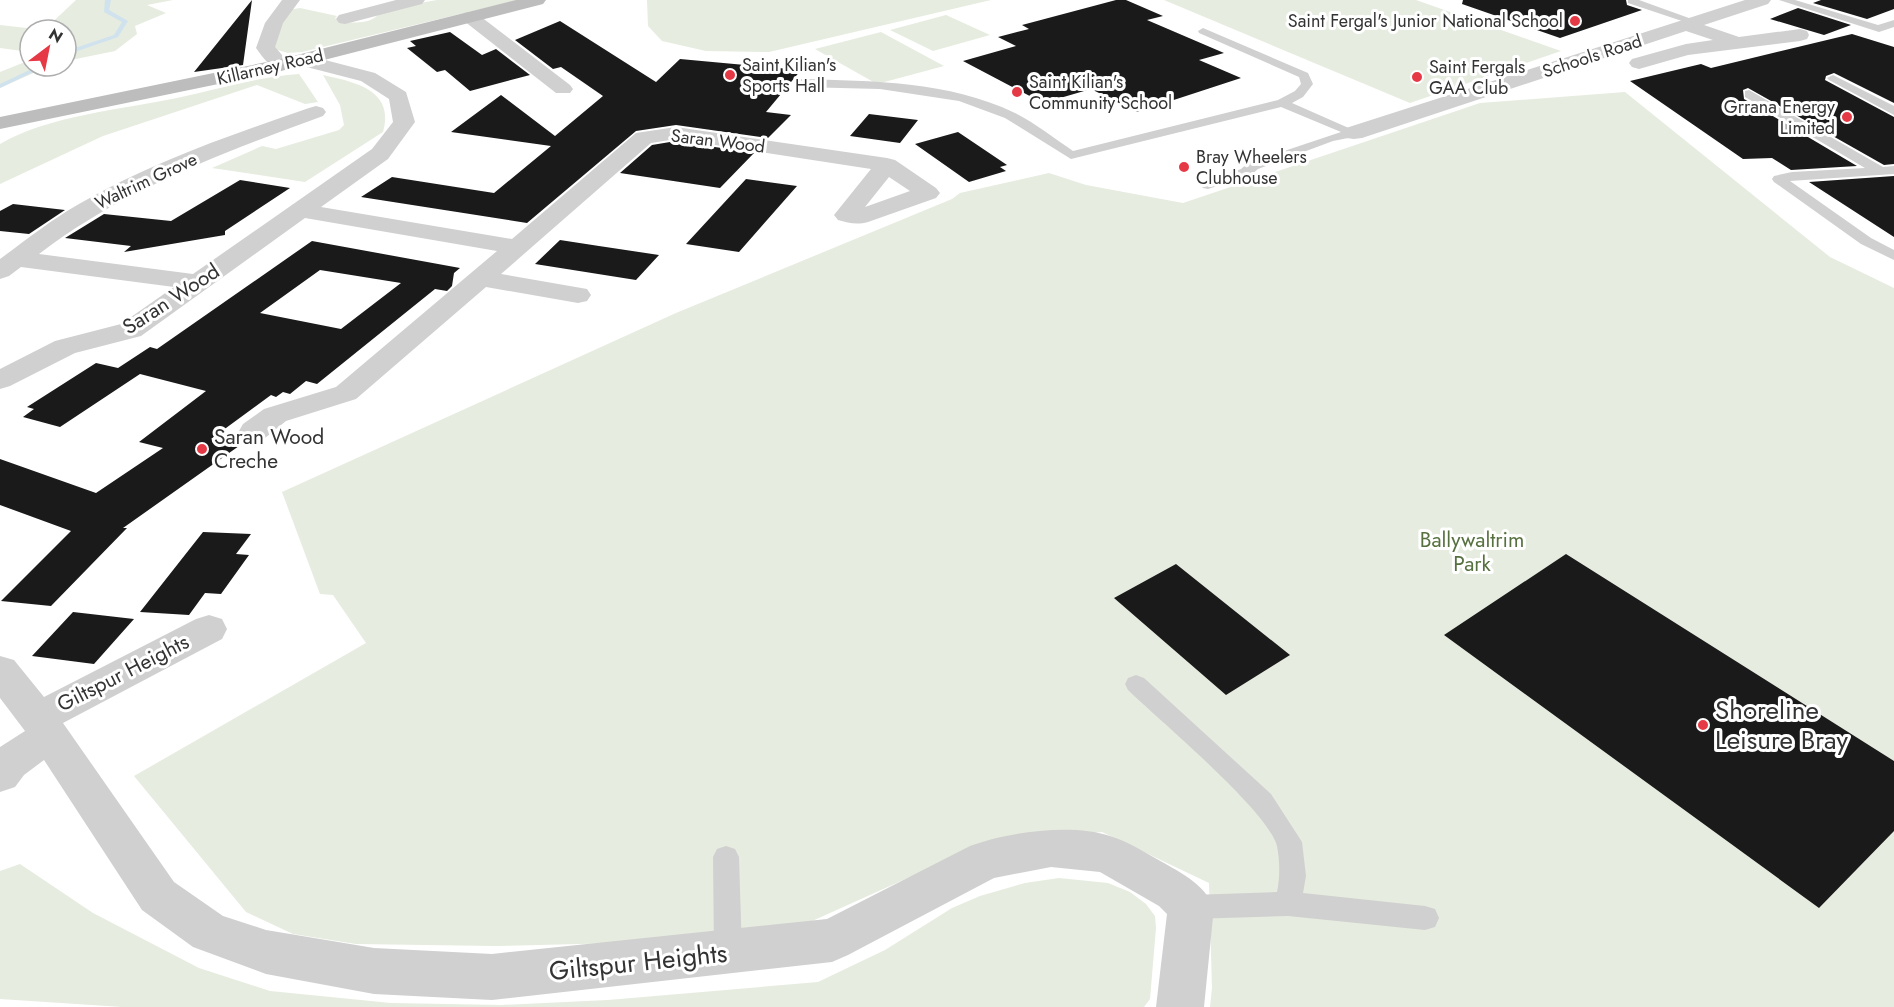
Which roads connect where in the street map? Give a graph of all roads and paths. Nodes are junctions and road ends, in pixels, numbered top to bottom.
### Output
1 (291, 0) edge
2 (416, 0) edge
3 (537, 0) edge
4 (1762, 0) edge
5 (1784, 0) edge
6 (1632, 1) edge
7 (470, 17) junction
8 (345, 19) dead end
9 (1691, 23) junction
10 (1894, 23) edge
11 (1203, 31) dead end
12 (1800, 35) dead end
13 (1738, 43) junction
14 (291, 63) junction
15 (1639, 63) dead end
16 (1833, 78) dead end
17 (563, 89) dead end
18 (791, 93) dead end
19 (1749, 94) dead end
20 (1282, 103) junction
21 (1894, 111) edge
22 (45, 115) junction
23 (0, 123) edge
24 (312, 123) dead end
25 (0, 130) edge
26 (1354, 134) junction
27 (887, 165) dead end
28 (1887, 170) edge
29 (1894, 177) edge
30 (1208, 185) dead end
31 (298, 210) junction
32 (517, 247) junction
33 (1894, 256) edge
34 (8, 265) edge
35 (482, 278) junction
36 (200, 283) junction
37 (578, 295) dead end
38 (0, 380) edge
39 (254, 431) dead end
40 (209, 629) dead end
41 (0, 670) edge
42 (1136, 684) dead end
43 (43, 727) junction
44 (0, 776) edge
45 (726, 857) dead end
46 (1288, 904) junction
47 (1191, 907) junction
48 (1425, 918) dead end
49 (728, 952) junction
50 (1180, 1007) edge

1 - 14 street
2 - 8 street
3 - 7 main road, Killarney Road
4 - 9 street, Schools Road
5 - 10 lane
6 - 9 lane
7 - 14 main road, Killarney Road
7 - 17 street
9 - 13 street
9 - 26 street, Schools Road
11 - 20 lane
12 - 13 street
13 - 15 street
14 - 22 main road, Killarney Road
14 - 31 street, Saran Wood
16 - 21 lane
18 - 20 lane
19 - 28 lane
20 - 26 lane
22 - 23 main road, Killarney Road
22 - 25 main road
24 - 34 street, Waltrim Grove
26 - 30 lane
27 - 32 street, Saran Wood
28 - 29 lane
28 - 33 lane
31 - 32 street
31 - 36 street, Saran Wood
32 - 35 street, Saran Wood
34 - 36 street, Waltrim Grove
35 - 37 street
35 - 39 street, Saran Wood
36 - 38 street, Saran Wood
40 - 43 street, Giltspur Heights
41 - 43 street, Giltspur Heights
42 - 46 lane
43 - 44 street, Giltspur Heights
43 - 49 street, Giltspur Heights
45 - 49 lane
46 - 47 lane
46 - 48 lane
47 - 49 street, Giltspur Heights
47 - 50 street

